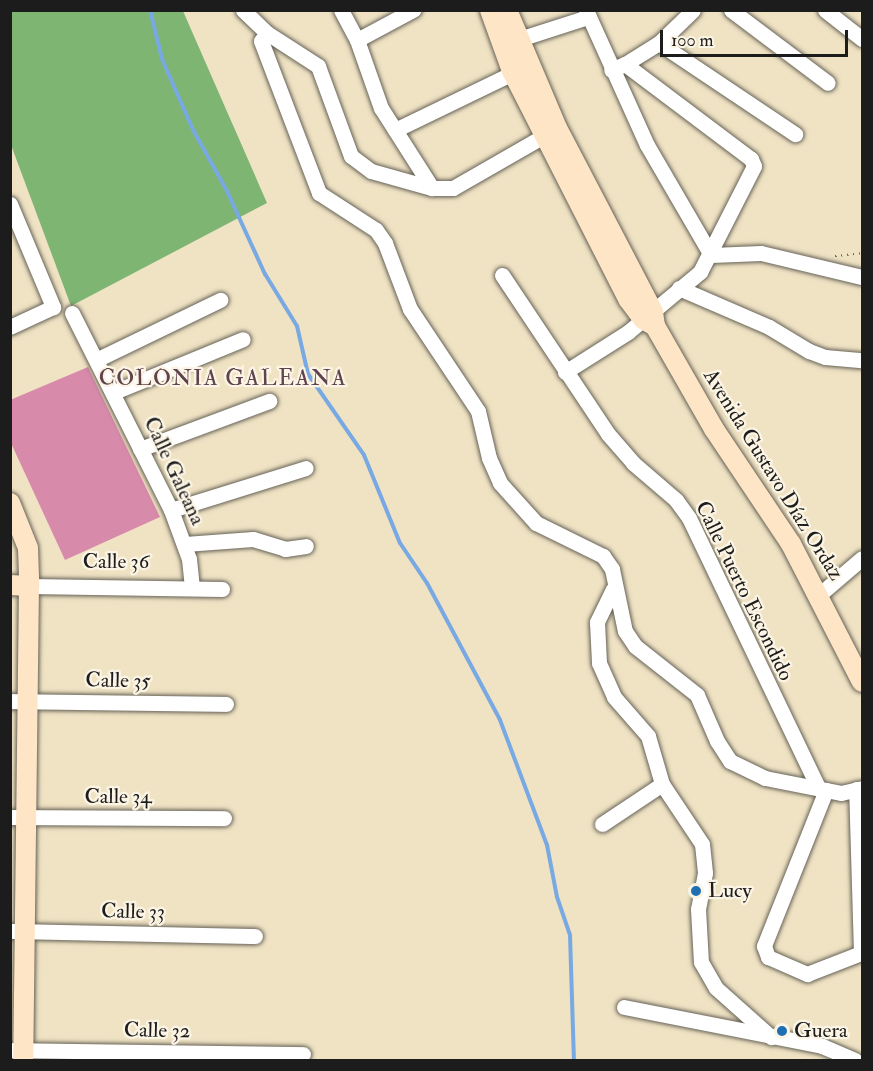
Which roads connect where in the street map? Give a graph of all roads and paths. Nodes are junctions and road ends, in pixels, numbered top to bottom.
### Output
1 (243, 10) edge
2 (341, 10) edge
3 (413, 10) edge
4 (490, 10) edge
5 (507, 10) edge
6 (693, 10) edge
7 (730, 10) edge
8 (825, 10) edge
9 (587, 14) edge
10 (267, 33) junction
11 (862, 39) edge
12 (357, 40) junction
13 (510, 42) junction
14 (659, 43) junction
15 (618, 67) junction
16 (521, 69) junction
17 (828, 83) dead end
18 (395, 130) junction
19 (550, 132) junction
20 (795, 134) dead end
21 (432, 188) junction
22 (10, 204) edge
23 (711, 255) junction
24 (502, 275) dead end
25 (862, 277) edge
26 (680, 288) junction
27 (220, 300) dead end
28 (72, 313) dead end
29 (650, 319) junction
30 (10, 327) edge
31 (243, 339) dead end
32 (98, 359) junction
33 (862, 360) edge
34 (565, 372) junction
35 (114, 392) junction
36 (269, 401) dead end
37 (141, 449) junction
38 (306, 468) dead end
39 (10, 503) edge
40 (171, 510) junction
41 (185, 544) junction
42 (306, 546) dead end
43 (862, 558) edge
44 (20, 585) edge
45 (192, 587) junction
46 (222, 589) dead end
47 (613, 589) junction
48 (820, 594) junction
49 (862, 682) edge
50 (19, 701) edge
51 (225, 704) dead end
52 (662, 784) junction
53 (822, 788) junction
54 (860, 788) edge
55 (18, 817) edge
56 (225, 818) dead end
57 (602, 824) dead end
58 (861, 916) edge
59 (18, 931) edge
60 (255, 936) dead end
61 (624, 1007) dead end
62 (771, 1037) junction
63 (19, 1054) edge
64 (303, 1054) dead end
65 (855, 1060) edge

1 - 10 street
2 - 12 street
3 - 12 street
4 - 13 street, Avenida Gustavo Díaz Ordaz
5 - 13 street, Avenida Gustavo Díaz Ordaz
6 - 14 street
7 - 17 street
8 - 11 street
9 - 13 street
9 - 15 street
10 - 21 street
10 - 47 street
12 - 18 street
13 - 16 street, Avenida Gustavo Díaz Ordaz
14 - 15 street
14 - 20 street
15 - 23 street
15 - 23 street
16 - 18 street
16 - 19 street, Avenida Gustavo Díaz Ordaz
18 - 21 street
19 - 21 street
19 - 29 street, Avenida Gustavo Díaz Ordaz
22 - 30 street
23 - 25 street
23 - 26 street
24 - 34 street, Calle Puerto Escondido
26 - 29 street
26 - 33 street
27 - 32 street
28 - 32 street, Calle Galeana
29 - 34 street
29 - 48 street, Avenida Gustavo Díaz Ordaz
31 - 35 street
32 - 35 street, Calle Galeana
34 - 53 street, Calle Puerto Escondido
35 - 37 street, Calle Galeana
36 - 37 street
37 - 40 street, Calle Galeana
38 - 40 street
39 - 44 street
40 - 41 street, Calle Galeana
41 - 42 street
41 - 45 street, Calle Galeana
43 - 48 street
44 - 45 street, Calle 36
44 - 50 street
45 - 46 street, Calle 36
47 - 52 street
47 - 53 street
48 - 49 street, Avenida Gustavo Díaz Ordaz
50 - 51 street, Calle 35
50 - 55 street
52 - 57 street
52 - 62 street
53 - 54 street
53 - 58 street
54 - 58 street
55 - 56 street, Calle 34
55 - 59 street
59 - 60 street, Calle 33
59 - 63 street
61 - 62 street
62 - 65 street
63 - 64 street, Calle 32

